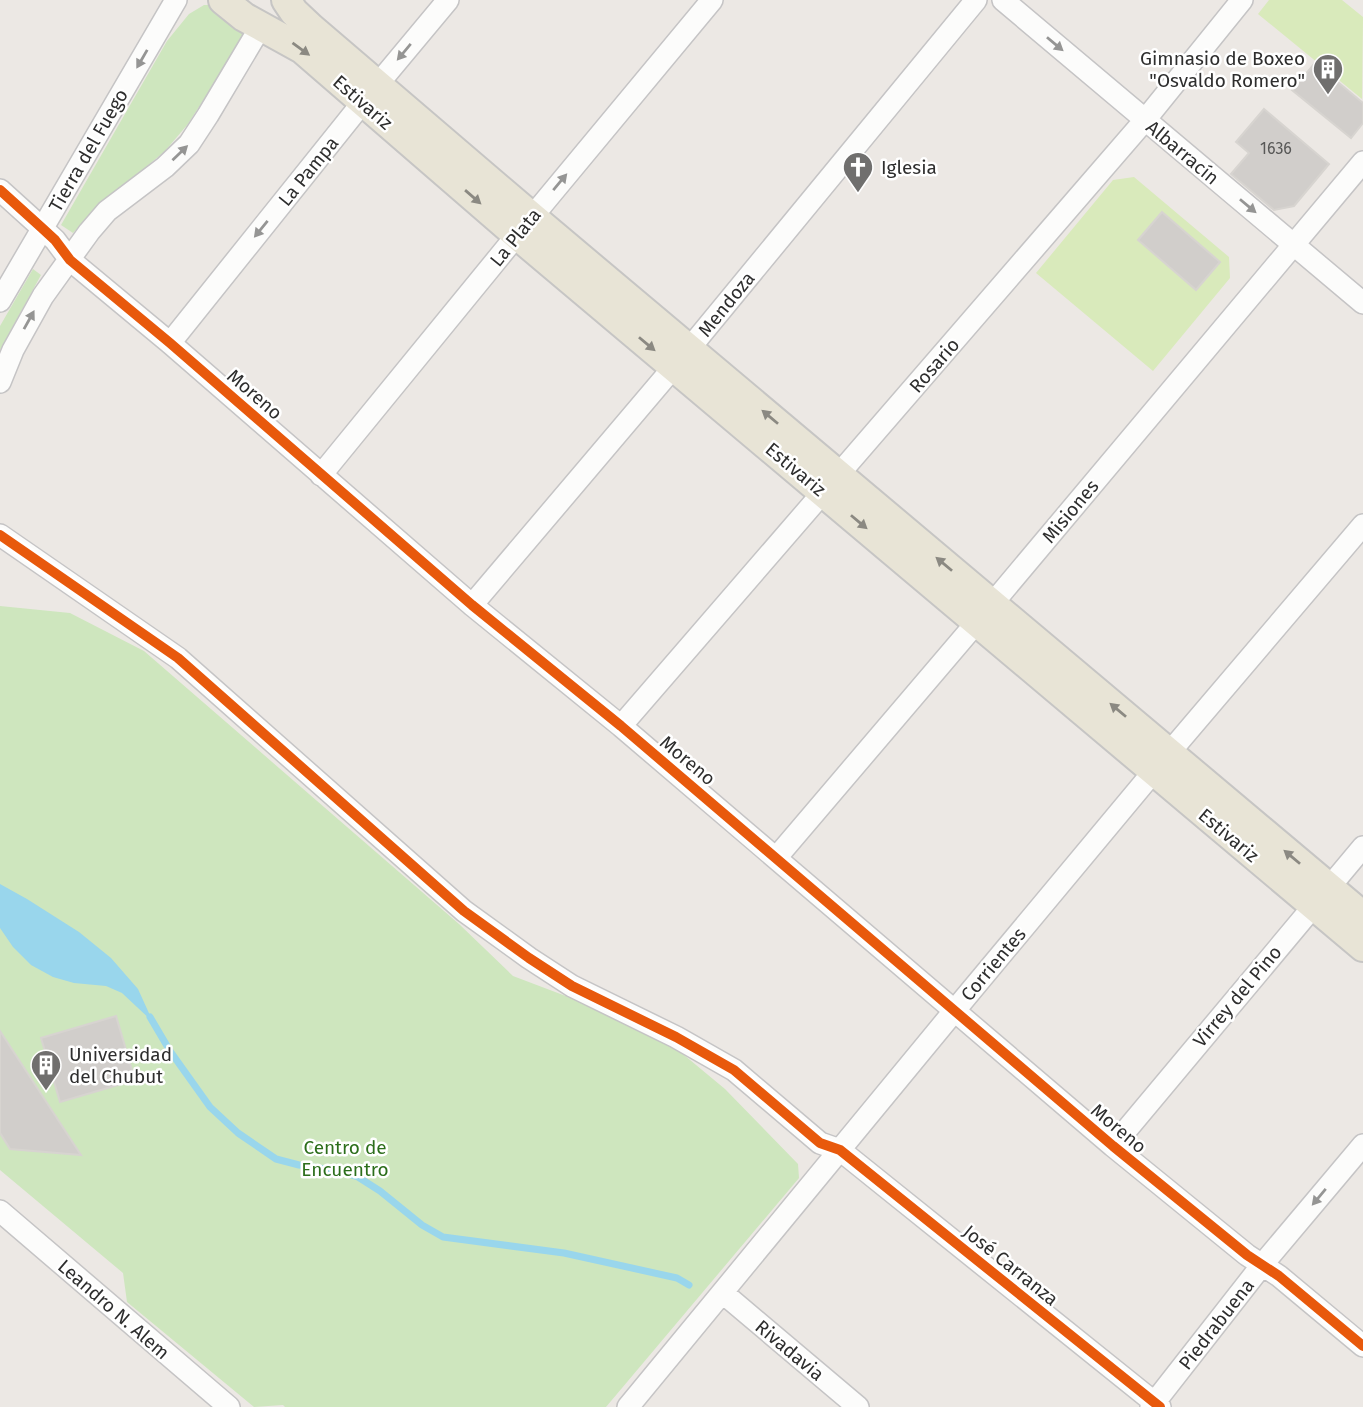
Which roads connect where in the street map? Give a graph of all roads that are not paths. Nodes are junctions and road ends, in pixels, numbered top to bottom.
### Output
1 (176, 0) edge
2 (223, 0) edge
3 (276, 0) edge
4 (286, 0) edge
5 (448, 0) edge
6 (712, 0) edge
7 (976, 0) edge
8 (1003, 0) edge
9 (1242, 0) edge
10 (261, 26) junction
11 (370, 93) junction
12 (1145, 120) junction
13 (1363, 162) edge
14 (0, 191) edge
15 (524, 226) junction
16 (42, 228) junction
17 (1293, 244) junction
18 (70, 260) junction
19 (0, 301) edge
20 (1363, 303) edge
21 (170, 343) junction
22 (681, 358) junction
23 (0, 382) edge
24 (321, 475) junction
25 (831, 484) junction
26 (1363, 525) edge
27 (0, 536) edge
28 (472, 605) junction
29 (985, 613) junction
30 (621, 726) junction
31 (1161, 762) junction
32 (1363, 847) edge
33 (776, 858) junction
34 (1321, 896) junction
35 (1363, 916) edge
36 (1363, 947) edge
37 (955, 1010) junction
38 (1363, 1145) edge
39 (1113, 1146) junction
40 (840, 1150) junction
41 (0, 1211) edge
42 (1262, 1265) junction
43 (723, 1293) junction
44 (1363, 1346) edge
45 (202, 1399) edge
46 (1155, 1405) edge
47 (229, 1407) edge
48 (628, 1407) edge
49 (858, 1407) edge

1 -> 16 street, Tierra del Fuego
2 - 10 main road, Estivariz
3 - 10 main road
4 - 11 main road, Estivariz
5 -> 11 street, La Pampa
15 -> 6 street, La Plata
7 - 22 street, Mendoza
8 -> 12 street, Albarracín
9 - 12 street, Rosario
10 -> 11 main road, Estivariz
18 -> 10 street
11 - 15 main road, Estivariz
11 -> 21 street, La Pampa
12 -> 17 street, Albarracín
12 - 25 street, Rosario
13 - 17 street, Misiones
14 - 16 street, Moreno
15 - 22 main road, Estivariz
15 - 24 street, La Plata
16 - 18 street, Moreno
16 - 19 street, Tierra del Fuego
17 - 20 street, Albarracín
17 - 29 street, Misiones
18 - 21 street, Moreno
23 -> 18 street
21 - 24 street, Moreno
22 - 25 main road, Estivariz
22 - 28 street, Mendoza
24 - 28 street, Moreno
25 - 29 main road, Estivariz
25 - 30 street, Rosario
26 - 31 street, Corrientes
27 - 40 street, José Carranza
28 - 30 street, Moreno
29 - 31 main road, Estivariz
29 - 33 street, Misiones
30 - 33 street, Moreno
31 - 34 main road, Estivariz
31 - 37 street, Corrientes
32 - 34 street, Virrey del Pino
33 - 37 street, Moreno
34 - 35 main road, Estivariz
34 - 36 main road, Estivariz
34 - 39 street, Virrey del Pino
37 - 39 street, Moreno
37 - 40 street, Corrientes
38 -> 42 street, Piedrabuena
39 - 42 street, Moreno
40 - 43 street, Corrientes
40 - 46 street, José Carranza
41 - 45 street, Leandro N. Alem
42 - 44 street, Moreno
42 - 46 street, Piedrabuena
43 - 48 street, Corrientes
43 - 49 street, Rivadavia
45 - 47 street, Leandro N. Alem

